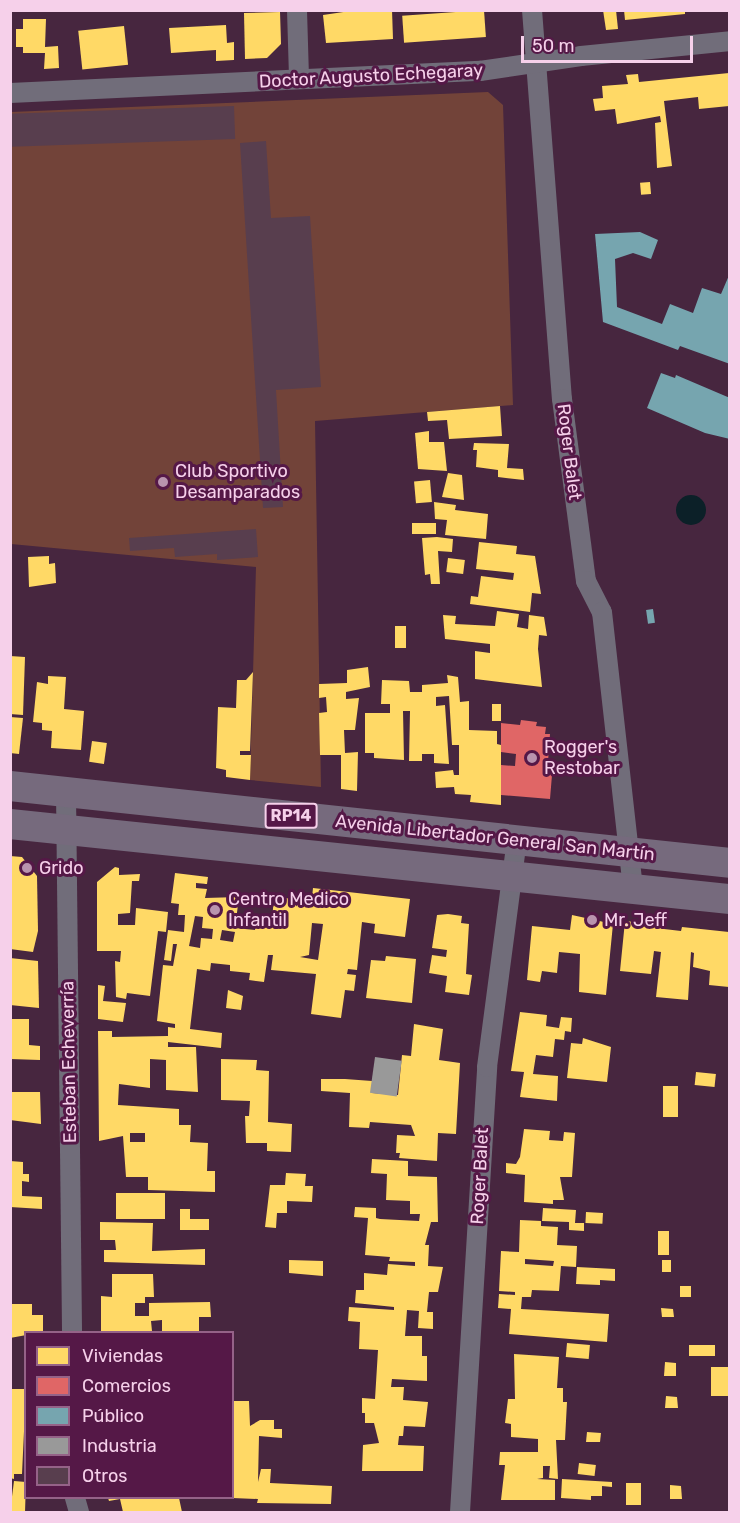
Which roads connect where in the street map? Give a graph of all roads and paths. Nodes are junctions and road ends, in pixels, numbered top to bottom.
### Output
1 (297, 10) edge
2 (532, 10) edge
3 (729, 41) edge
4 (536, 62) junction
5 (299, 80) junction
6 (10, 93) edge
7 (10, 786) edge
8 (66, 792) junction
9 (10, 824) edge
10 (66, 830) junction
11 (517, 840) junction
12 (629, 852) junction
13 (729, 863) edge
14 (512, 876) junction
15 (633, 889) junction
16 (729, 899) edge
17 (72, 1331) edge
18 (460, 1512) edge

1 - 5 street
2 - 4 street, Roger Balet
3 - 4 street, Doctor Augusto Echegaray
4 - 5 street, Doctor Augusto Echegaray
4 - 12 street, Roger Balet
5 - 6 street, Doctor Augusto Echegaray
7 - 8 main road, Avenida Libertador General San Martín / RP14
8 - 10 street, Esteban Echeverría
8 - 11 main road, Avenida Libertador General San Martín / RP14
9 - 10 main road, Avenida Libertador General San Martín / RP14
10 - 14 main road, Avenida Libertador General San Martín / RP14
10 - 17 street, Esteban Echeverría
11 - 12 main road, Avenida Libertador General San Martín / RP14
11 - 14 street, Roger Balet
12 - 13 main road, Avenida Libertador General San Martín / RP14
12 - 15 street, Roger Balet
14 - 15 main road, Avenida Libertador General San Martín / RP14
14 - 18 street, Roger Balet
15 - 16 main road, Avenida Libertador General San Martín / RP14

